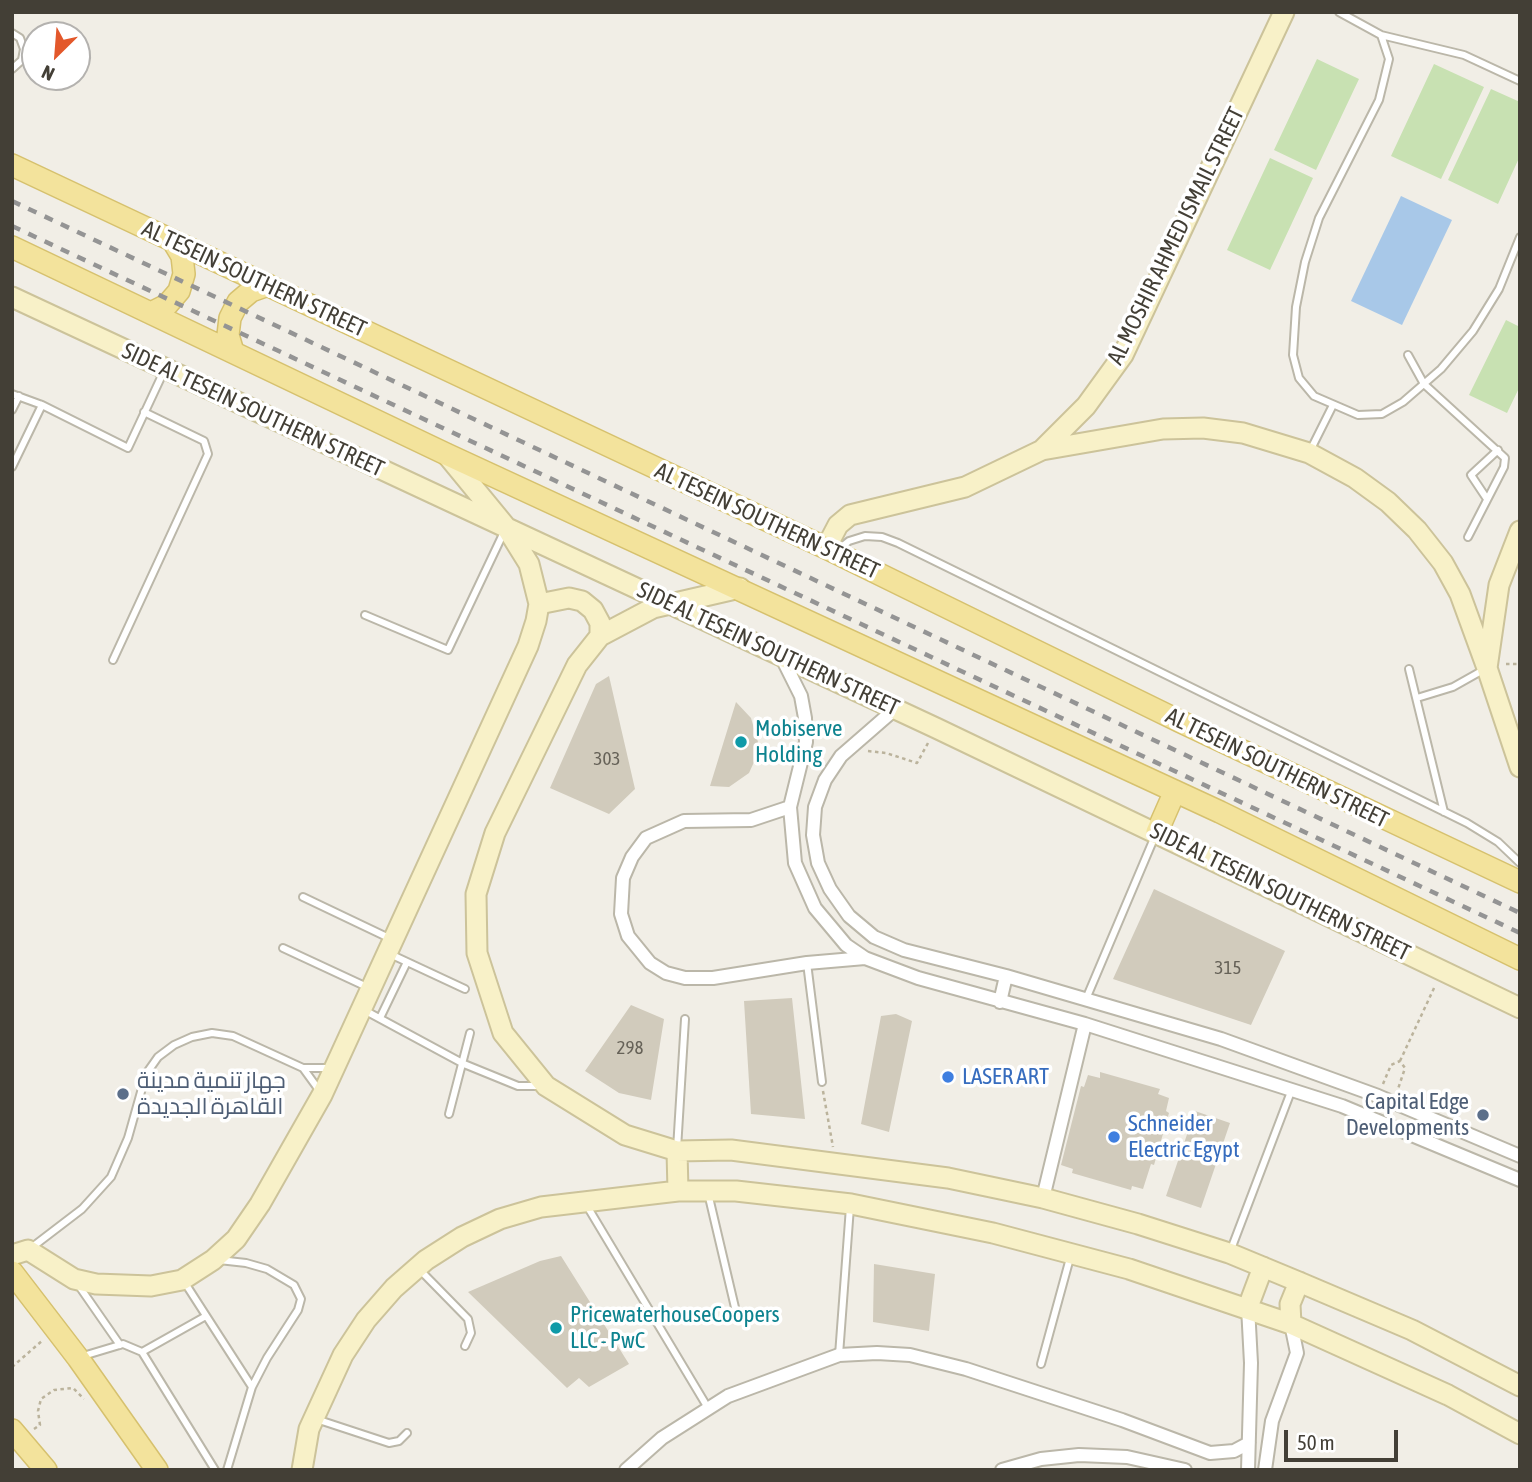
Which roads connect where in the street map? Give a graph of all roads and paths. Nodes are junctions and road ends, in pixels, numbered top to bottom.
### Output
1 (1284, 12) edge
2 (1340, 12) edge
3 (12, 33) edge
4 (1381, 35) junction
5 (12, 69) edge
6 (1520, 81) edge
7 (12, 165) edge
8 (1520, 236) edge
9 (173, 241) junction
10 (12, 247) edge
11 (268, 285) junction
12 (12, 297) edge
13 (151, 313) junction
14 (233, 352) junction
15 (1408, 355) dead end
16 (165, 369) junction
17 (1424, 384) junction
18 (16, 395) edge
19 (42, 405) junction
20 (1333, 405) junction
21 (1086, 406) junction
22 (12, 410) edge
23 (144, 412) junction
24 (1094, 439) junction
25 (1042, 450) junction
26 (1498, 450) junction
27 (1309, 453) junction
28 (446, 454) junction
29 (12, 467) edge
30 (1487, 499) junction
31 (506, 527) junction
32 (1520, 531) edge
33 (1468, 537) dead end
34 (831, 550) junction
35 (740, 589) junction
36 (669, 603) junction
37 (539, 604) junction
38 (1494, 610) junction
39 (1469, 612) junction
40 (365, 615) dead end
41 (600, 636) junction
42 (780, 654) junction
43 (113, 660) dead end
44 (1486, 668) junction
45 (1409, 669) dead end
46 (1417, 698) junction
47 (895, 709) junction
48 (936, 728) junction
49 (841, 756) junction
50 (1520, 767) edge
51 (1175, 791) junction
52 (790, 807) junction
53 (1444, 812) junction
54 (1157, 832) junction
55 (1520, 863) edge
56 (1520, 882) edge
57 (303, 897) dead end
58 (391, 947) junction
59 (283, 948) dead end
60 (865, 958) junction
61 (1520, 959) edge
62 (407, 962) junction
63 (807, 963) junction
64 (1442, 971) junction
65 (1006, 976) junction
66 (465, 989) dead end
67 (372, 990) junction
68 (1086, 999) junction
69 (1000, 1002) junction
70 (1520, 1008) edge
71 (362, 1009) junction
72 (380, 1018) junction
73 (685, 1019) dead end
74 (1085, 1024) junction
75 (470, 1033) dead end
76 (1400, 1061) junction
77 (464, 1064) junction
78 (334, 1067) junction
79 (303, 1068) junction
80 (822, 1082) joint
81 (1350, 1085) junction
82 (546, 1086) junction
83 (1292, 1089) junction
84 (321, 1095) junction
85 (1378, 1096) junction
86 (1392, 1102) junction
87 (1342, 1105) junction
88 (449, 1114) dead end
89 (677, 1151) junction
90 (1520, 1156) edge
91 (836, 1164) junction
92 (1520, 1180) edge
93 (678, 1191) junction
94 (708, 1191) junction
95 (1044, 1198) junction
96 (583, 1201) junction
97 (851, 1204) junction
98 (20, 1252) edge
99 (1071, 1254) junction
100 (1229, 1254) junction
101 (213, 1261) junction
102 (418, 1267) junction
103 (1263, 1267) junction
104 (12, 1272) edge
105 (74, 1279) junction
106 (182, 1280) junction
107 (1299, 1282) junction
108 (1248, 1307) junction
109 (206, 1316) junction
110 (737, 1317) dead end
111 (1291, 1324) junction
112 (57, 1329) junction
113 (120, 1345) junction
114 (465, 1346) dead end
115 (142, 1352) junction
116 (839, 1355) junction
117 (78, 1357) junction
118 (1041, 1364) dead end
119 (12, 1367) edge
120 (1520, 1386) edge
121 (252, 1387) junction
122 (101, 1391) junction
123 (708, 1408) junction
124 (314, 1418) junction
125 (407, 1433) dead end
126 (15, 1434) edge
127 (1520, 1434) edge
128 (1249, 1443) junction
129 (46, 1470) edge
130 (157, 1470) edge
131 (215, 1470) edge
132 (227, 1470) edge
133 (302, 1470) edge
134 (625, 1470) edge
135 (1002, 1470) edge
136 (1185, 1470) edge
137 (1248, 1470) edge
138 (1265, 1470) edge

1 - 21 street, AL MOSHIR AHMED ISMAIL STREET
2 - 4 lane
3 - 5 lane
4 - 6 lane
4 - 20 lane
7 - 9 main road, AL TESEIN SOUTHERN STREET
8 - 17 lane
9 - 11 main road, AL TESEIN SOUTHERN STREET
9 - 13 main road
10 - 13 main road
11 - 14 main road
11 - 34 main road, AL TESEIN SOUTHERN STREET
12 - 16 street, SIDE AL TESEIN SOUTHERN STREET
13 - 14 main road
14 - 28 main road
15 - 17 lane
16 - 23 lane
16 - 31 street, SIDE AL TESEIN SOUTHERN STREET
17 - 20 lane
17 - 26 lane
18 - 19 lane
18 - 22 lane
19 - 23 lane
19 - 29 lane
20 - 27 lane
21 - 24 street
21 - 25 street, AL MOSHIR AHMED ISMAIL STREET
23 - 43 lane
24 - 25 street
24 - 27 street
25 - 34 street, AL MOSHIR AHMED ISMAIL STREET
26 - 30 lane
26 - 30 lane
27 - 39 street
28 - 31 street
28 - 35 main road
30 - 33 lane
31 - 36 street, SIDE AL TESEIN SOUTHERN STREET
31 - 37 street
31 - 40 lane
32 - 38 street
34 - 53 lane
34 - 56 main road, AL TESEIN SOUTHERN STREET
35 - 36 street
35 - 51 main road
36 - 41 street
36 - 42 street, SIDE AL TESEIN SOUTHERN STREET
37 - 41 street
37 - 58 street
38 - 39 street
38 - 44 street
39 - 44 street
41 - 82 street
42 - 47 street, SIDE AL TESEIN SOUTHERN STREET
42 - 52 street
44 - 46 lane
44 - 50 street
45 - 46 lane
46 - 53 lane
47 - 48 street, SIDE AL TESEIN SOUTHERN STREET
47 - 49 street
48 - 49 path
48 - 54 street, SIDE AL TESEIN SOUTHERN STREET
49 - 65 street
51 - 54 main road
51 - 61 main road
52 - 60 street
52 - 63 street
53 - 55 lane
54 - 64 street, SIDE AL TESEIN SOUTHERN STREET
54 - 68 lane
57 - 58 lane
58 - 62 lane
58 - 67 street
59 - 67 lane
60 - 63 street
60 - 69 street
62 - 66 lane
62 - 72 lane
63 - 80 lane
64 - 70 street, SIDE AL TESEIN SOUTHERN STREET
64 - 76 path
65 - 68 street
65 - 69 street
67 - 71 street
68 - 81 street
69 - 74 street
71 - 72 lane
71 - 78 street
72 - 77 lane
73 - 89 lane
74 - 83 street
74 - 95 street
75 - 77 lane
76 - 85 path
76 - 86 path
77 - 82 lane
77 - 88 lane
78 - 79 lane
78 - 84 street
79 - 84 lane
79 - 98 lane
80 - 91 path
81 - 85 street
81 - 87 street
82 - 89 street
83 - 87 street
83 - 100 lane
84 - 101 street
85 - 86 street
86 - 90 street
87 - 92 street
89 - 91 street
89 - 93 street
91 - 95 street
93 - 94 street
93 - 96 street
94 - 97 street
94 - 110 lane
95 - 100 street
96 - 102 street
96 - 123 lane
97 - 99 street
97 - 116 lane
98 - 105 street
99 - 108 street
99 - 118 lane
100 - 103 street
101 - 106 street
101 - 121 lane
102 - 114 lane
102 - 124 street
103 - 107 street
103 - 108 street
104 - 112 main road
105 - 106 street
105 - 113 lane
106 - 109 lane
107 - 111 street
107 - 120 street
108 - 111 street
108 - 128 street
109 - 115 lane
109 - 121 lane
111 - 127 street
111 - 138 street
112 - 117 main road
112 - 119 path
113 - 115 lane
113 - 117 lane
115 - 131 lane
116 - 123 street
116 - 128 street
117 - 122 main road
121 - 132 lane
122 - 126 path
122 - 130 main road
123 - 134 street
124 - 125 lane
124 - 133 street
126 - 129 main road
128 - 137 street
135 - 136 street

